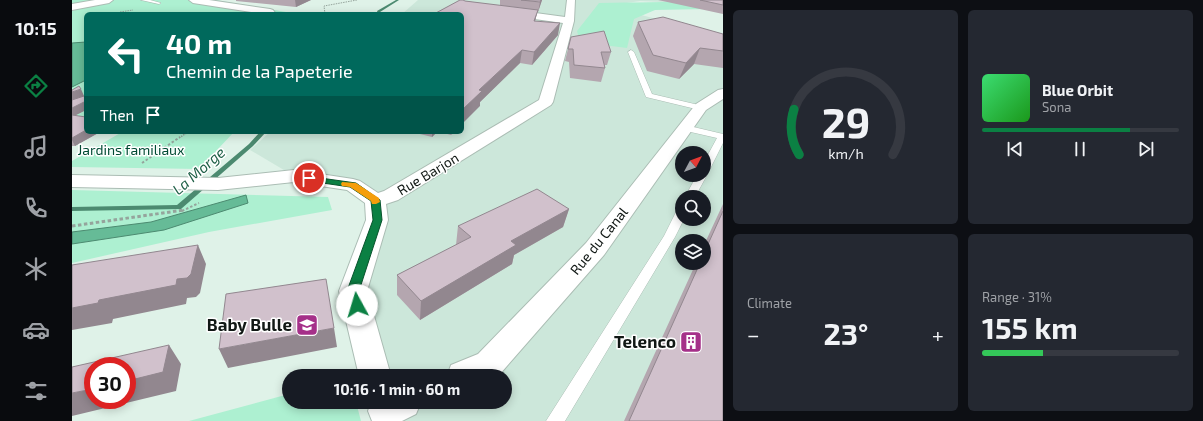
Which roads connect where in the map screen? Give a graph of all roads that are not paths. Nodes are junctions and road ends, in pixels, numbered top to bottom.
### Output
1 (89, 0) edge
2 (109, 0) edge
3 (143, 0) edge
4 (192, 0) edge
5 (571, 0) edge
6 (72, 2) edge
7 (159, 3) dead end
8 (72, 7) edge
9 (237, 10) edge
10 (494, 11) edge
11 (270, 12) edge
12 (568, 21) junction
13 (631, 52) dead end
14 (723, 93) edge
15 (700, 108) junction
16 (685, 128) junction
17 (722, 137) edge
18 (711, 158) edge
19 (72, 181) edge
20 (375, 200) junction
21 (675, 225) edge
22 (373, 369) edge
23 (478, 369) edge
24 (554, 421) edge

1 - 6 street
2 - 8 street
3 - 7 lane
4 - 9 street
5 - 12 street, Rue Barjon
9 - 11 street
10 - 12 street
12 - 20 street, Rue Barjon
13 - 15 lane
14 - 15 street, Rue du Canal
15 - 16 street, Rue du Canal
16 - 17 lane
16 - 23 street, Rue du Canal
17 - 18 lane
19 - 20 street
20 - 22 street
21 - 24 lane

